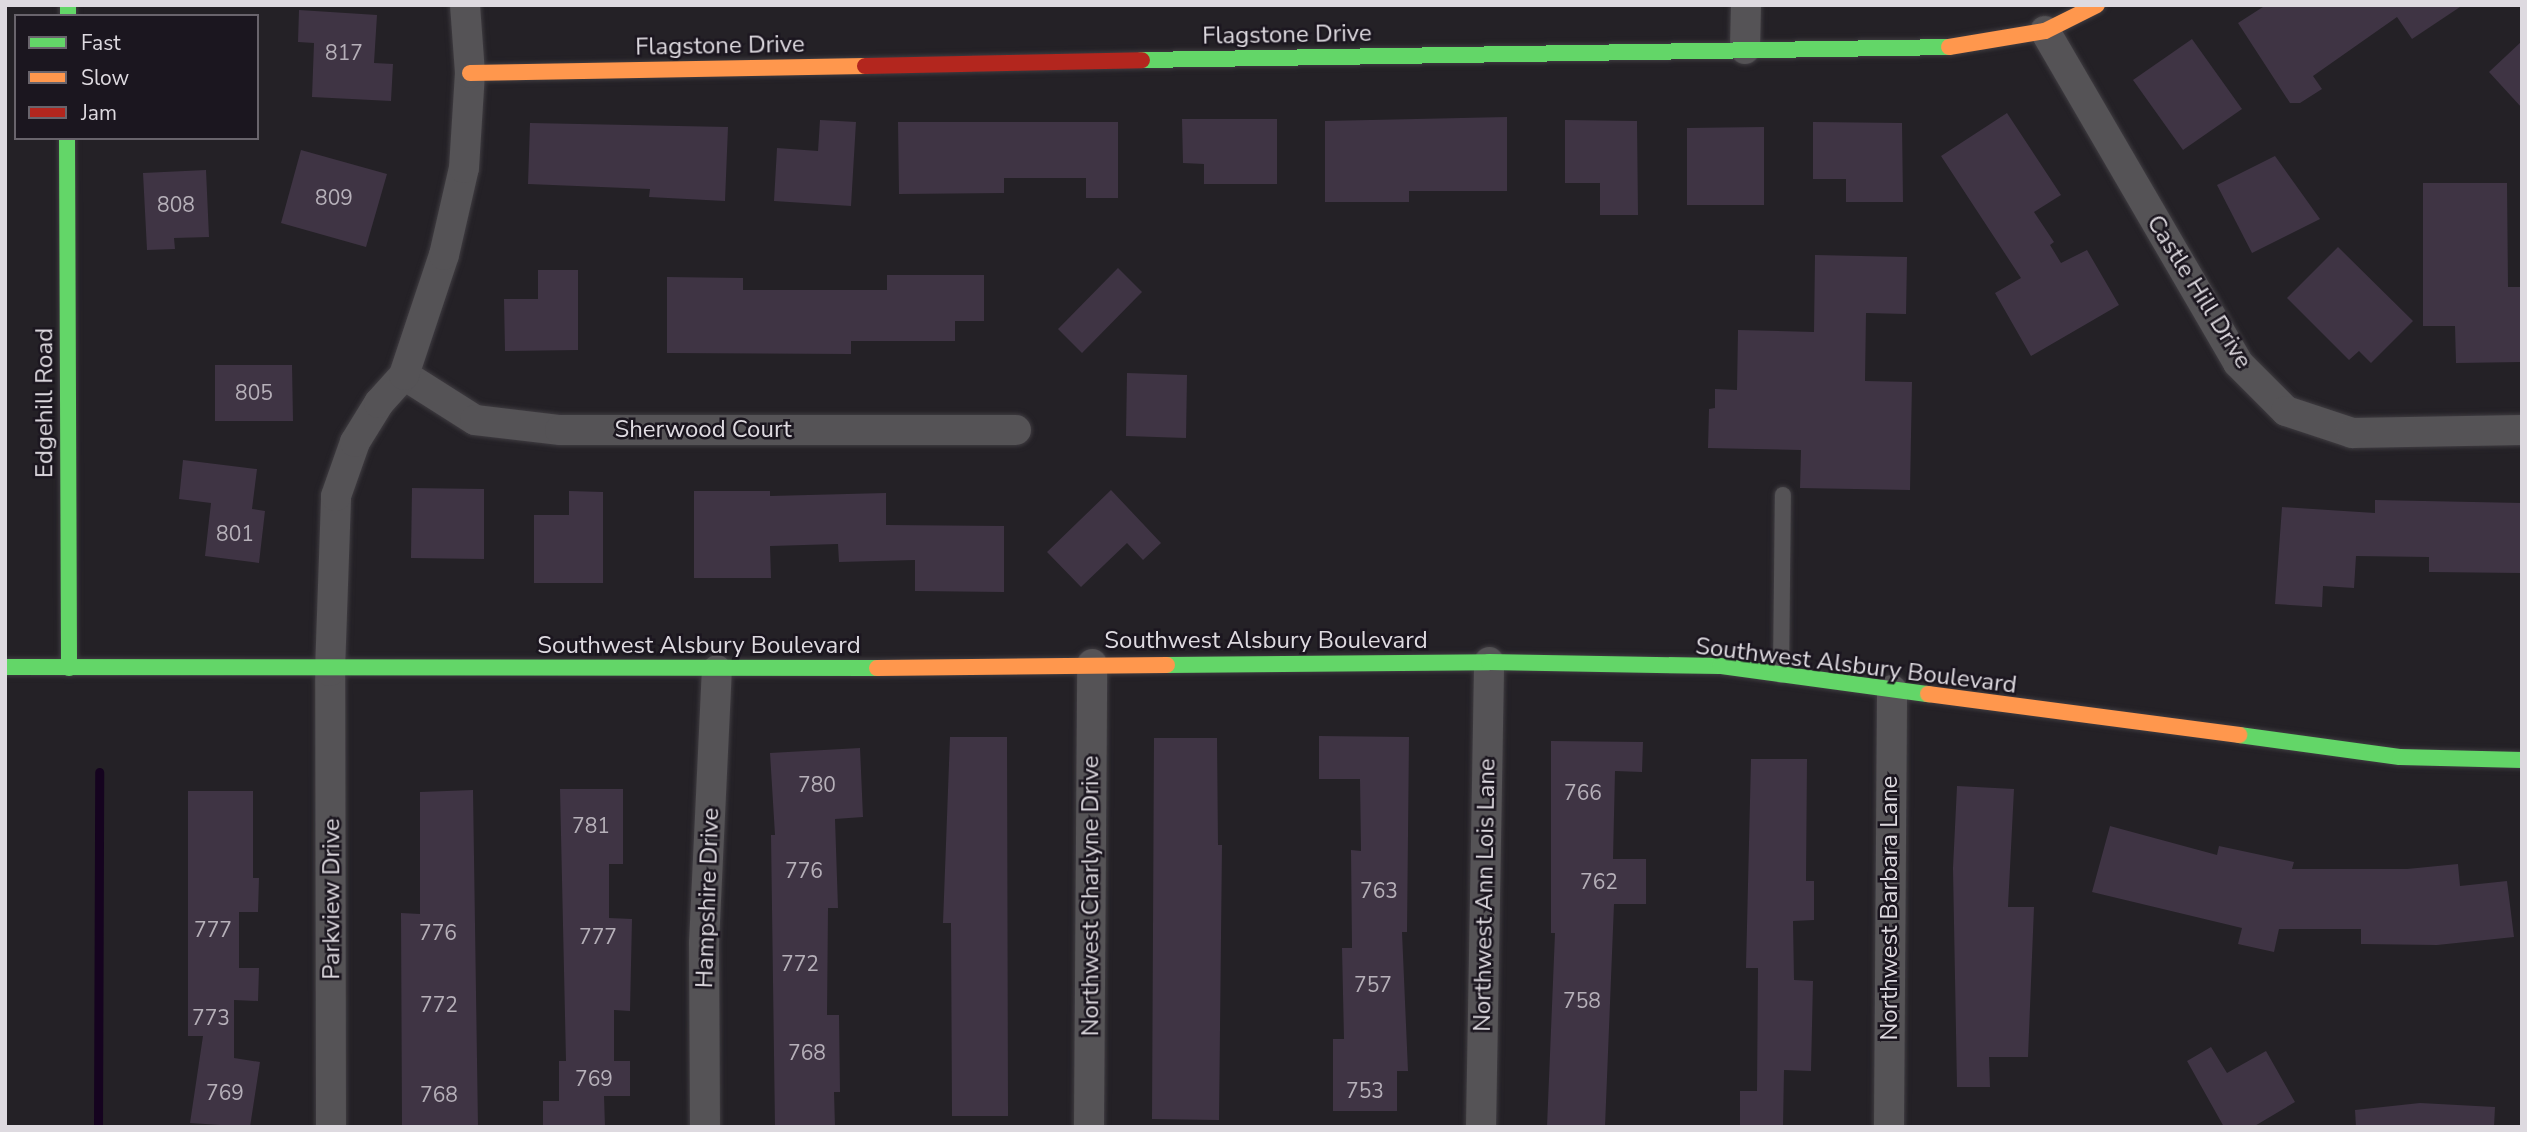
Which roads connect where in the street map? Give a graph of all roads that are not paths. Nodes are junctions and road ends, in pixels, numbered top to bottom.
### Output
1 (465, 5) edge
2 (1746, 5) edge
3 (2097, 5) edge
4 (2045, 31) junction
5 (1745, 49) junction
6 (470, 73) junction
7 (66, 140) edge
8 (404, 375) junction
9 (1016, 430) dead end
10 (2522, 430) edge
11 (1783, 495) dead end
12 (1489, 662) junction
13 (1092, 664) junction
14 (5, 667) edge
15 (69, 668) junction
16 (717, 670) junction
17 (330, 671) junction
18 (1781, 675) junction
19 (1892, 690) junction
20 (2522, 760) edge
21 (331, 1127) edge
22 (705, 1127) edge
23 (1090, 1127) edge
24 (1481, 1127) edge
25 (1889, 1127) edge

1 - 6 street
2 - 5 street
3 - 4 main road, Flagstone Drive
4 - 5 main road, Flagstone Drive
4 - 10 street, Castle Hill Drive
5 - 6 main road, Flagstone Drive
6 - 8 street
7 - 15 main road, Edgehill Road
8 - 9 street, Sherwood Court
8 - 17 street, Parkview Drive
11 - 18 lane
12 - 13 main road, Southwest Alsbury Boulevard
12 - 18 main road, Southwest Alsbury Boulevard
12 - 24 street, Northwest Ann Lois Lane
13 - 16 main road, Southwest Alsbury Boulevard
13 - 23 street, Northwest Charlyne Drive
14 - 15 main road, Southwest Alsbury Boulevard
15 - 17 main road, Southwest Alsbury Boulevard
16 - 17 main road, Southwest Alsbury Boulevard
16 - 22 street, Hampshire Drive
17 - 21 street, Parkview Drive
18 - 19 main road, Southwest Alsbury Boulevard
19 - 20 main road, Southwest Alsbury Boulevard
19 - 25 street, Northwest Barbara Lane

